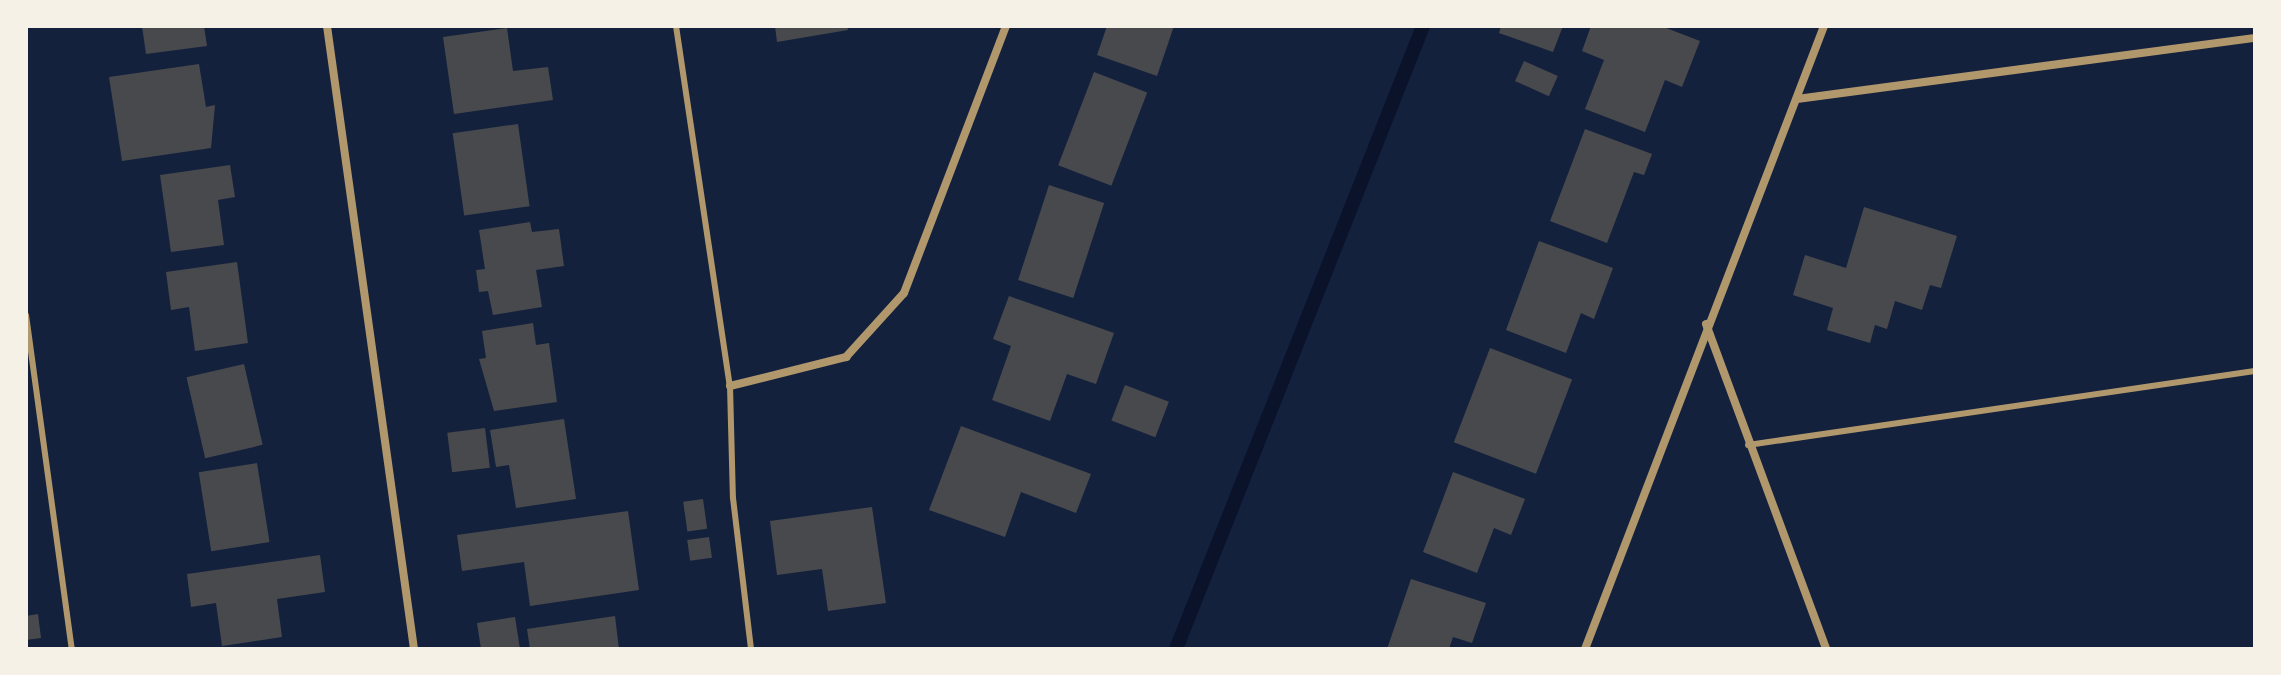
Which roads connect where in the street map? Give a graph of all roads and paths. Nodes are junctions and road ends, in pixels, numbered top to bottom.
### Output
1 (327, 26) edge
2 (676, 26) edge
3 (1006, 26) edge
4 (1824, 26) edge
5 (2255, 38) edge
6 (1797, 99) junction
7 (26, 315) edge
8 (1706, 324) junction
9 (2255, 371) edge
10 (730, 386) junction
11 (1747, 445) junction
12 (72, 649) edge
13 (414, 649) edge
14 (751, 649) edge
15 (1585, 649) edge
16 (1826, 649) edge

1 - 13 street
2 - 10 lane
3 - 10 street
4 - 6 street
5 - 6 street
6 - 8 street
7 - 12 lane
8 - 11 street
8 - 15 street
9 - 11 lane
10 - 14 lane
11 - 16 street

